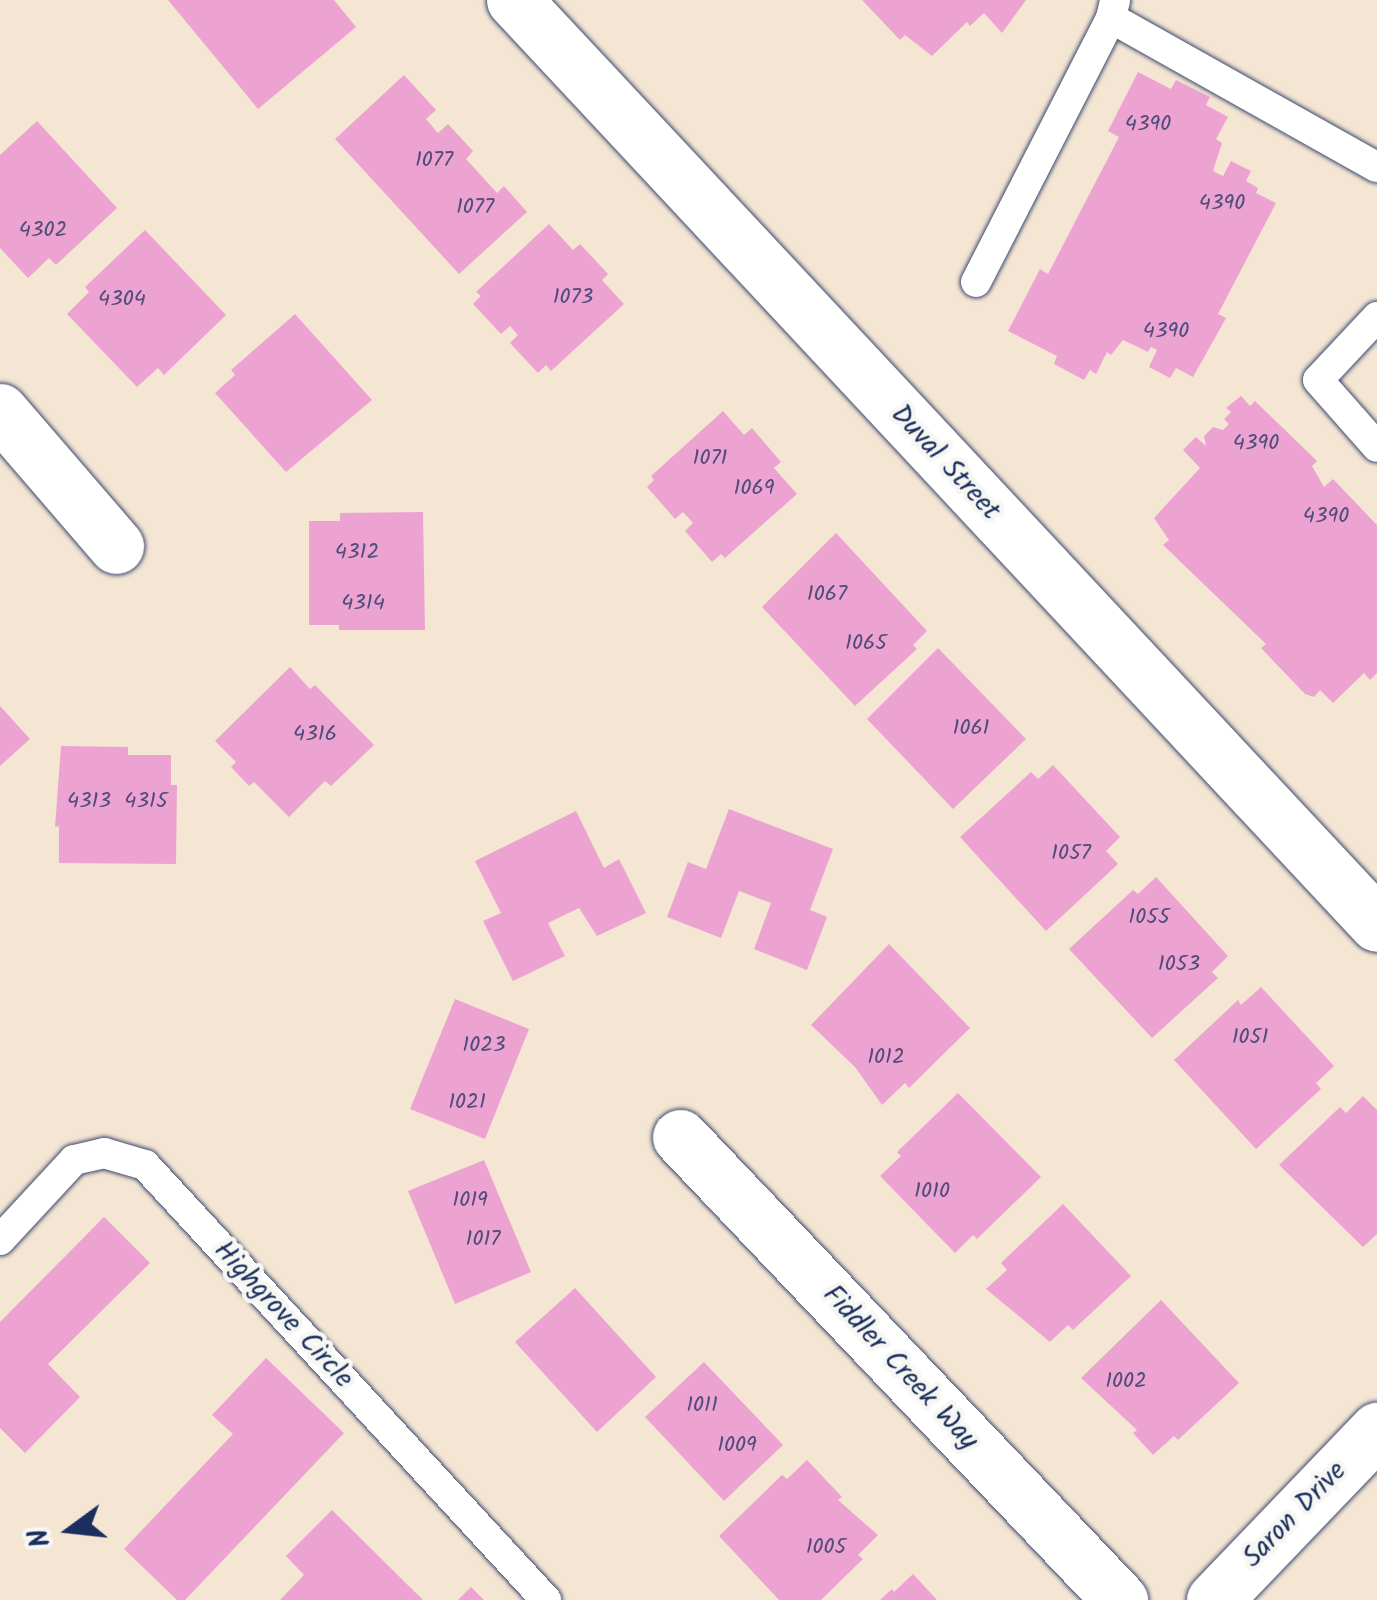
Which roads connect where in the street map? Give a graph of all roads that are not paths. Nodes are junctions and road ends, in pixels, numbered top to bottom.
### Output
1 (514, 0) edge
2 (1113, 9) edge
3 (1377, 167) edge
4 (976, 282) dead end
5 (1377, 316) edge
6 (0, 411) edge
7 (1377, 447) edge
8 (116, 546) dead end
9 (1377, 924) edge
10 (680, 1136) dead end
11 (0, 1240) edge
12 (1377, 1430) edge
13 (546, 1600) edge
14 (1120, 1600) edge
15 (1214, 1600) edge

1 - 9 street, Duval Street
2 - 3 lane
2 - 4 lane
5 - 7 lane
6 - 8 street
10 - 14 street, Fiddler Creek Way
11 - 13 lane, Highgrove Circle
12 - 15 street, Saron Drive

